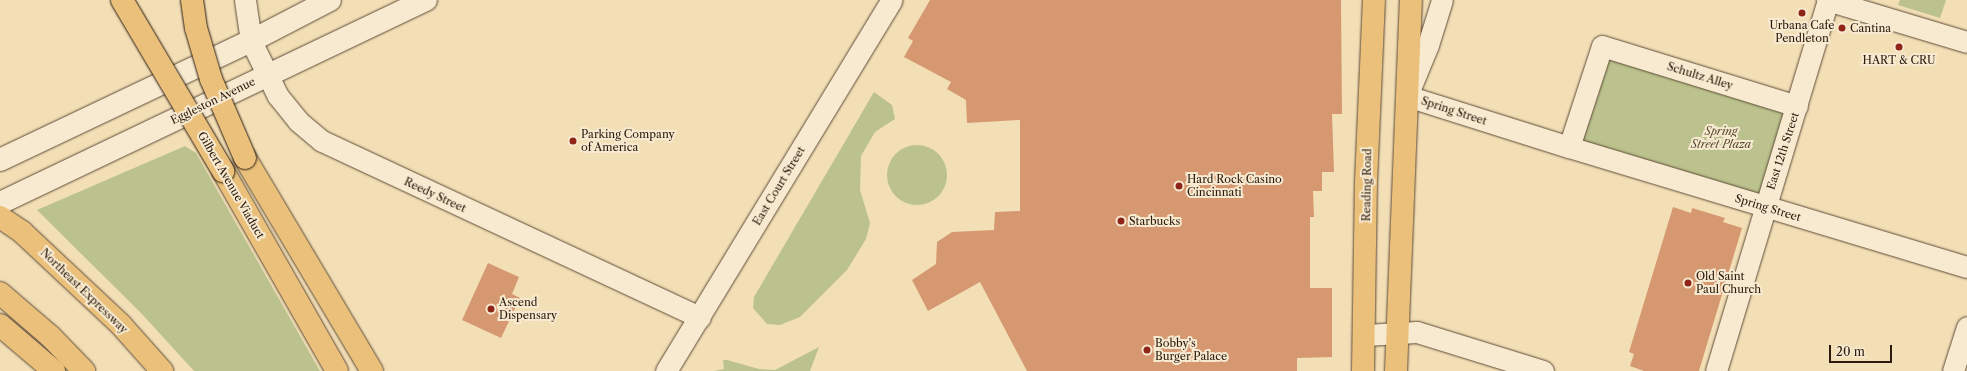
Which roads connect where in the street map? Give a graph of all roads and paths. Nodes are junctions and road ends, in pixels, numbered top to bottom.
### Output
1 (122, 0) edge
2 (192, 0) edge
3 (245, 0) edge
4 (330, 0) edge
5 (426, 0) edge
6 (892, 0) edge
7 (1374, 0) edge
8 (1411, 0) edge
9 (1442, 0) edge
10 (1828, 0) edge
11 (251, 41) junction
12 (1967, 42) edge
13 (267, 76) junction
14 (1408, 96) junction
15 (1797, 106) junction
16 (1569, 147) junction
17 (0, 160) edge
18 (0, 203) edge
19 (1765, 208) junction
20 (0, 217) edge
21 (1967, 267) edge
22 (0, 293) edge
23 (700, 317) junction
24 (0, 325) edge
25 (1967, 327) edge
26 (1398, 334) junction
27 (1365, 335) junction
28 (54, 371) edge
29 (84, 371) edge
30 (162, 371) edge
31 (337, 371) edge
32 (372, 371) edge
33 (666, 371) edge
34 (1363, 371) edge
35 (1396, 371) edge
36 (1543, 371) edge
37 (1716, 371) edge
38 (1954, 371) edge

1 - 31 main road, Gilbert Avenue Viaduct, bridge
2 - 32 main road, bridge
3 - 11 street, Reedy Street
4 - 11 main road
5 - 13 main road, Eggleston Avenue
6 - 23 street, East Court Street
7 - 27 main road, Reading Road
8 - 14 main road
9 - 14 street
10 - 12 street
10 - 15 street, East 12th Street
11 - 13 street, Reedy Street
11 - 17 main road
13 - 18 main road, Eggleston Avenue
13 - 23 street, Reedy Street
14 - 16 street, Spring Street
14 - 26 main road
15 - 16 street, Schultz Alley
15 - 19 street, East 12th Street
16 - 19 street, Spring Street
19 - 21 street, Spring Street
19 - 37 street, East 12th Street
20 - 30 main road, Northeast Expressway
22 - 29 main road
23 - 33 street, East Court Street
24 - 28 main road
25 - 38 street
26 - 27 street
26 - 35 main road
26 - 36 street
27 - 34 main road, Reading Road

